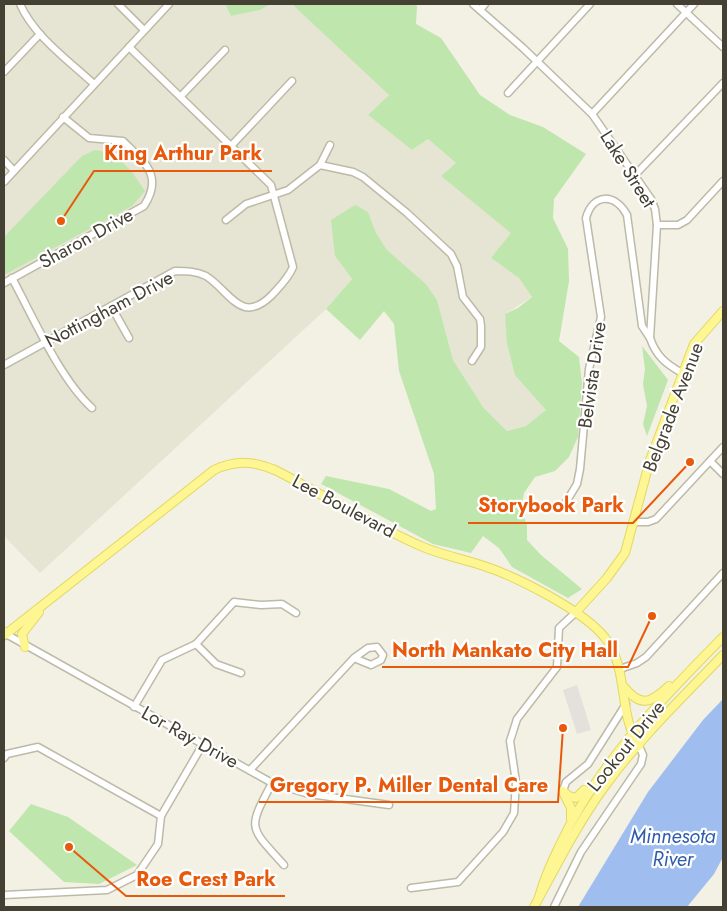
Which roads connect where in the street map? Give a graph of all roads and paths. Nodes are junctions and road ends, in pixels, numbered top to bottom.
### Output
1 (20, 4) edge
2 (118, 4) edge
3 (169, 4) edge
4 (473, 4) edge
5 (485, 4) edge
6 (590, 4) edge
7 (677, 4) edge
8 (694, 4) edge
9 (480, 10) junction
10 (686, 12) junction
11 (144, 30) junction
12 (40, 34) junction
13 (129, 47) junction
14 (723, 48) edge
15 (225, 50) dead end
16 (537, 60) junction
17 (4, 72) edge
18 (292, 81) dead end
19 (723, 83) edge
20 (94, 84) junction
21 (508, 92) dead end
22 (181, 96) junction
23 (592, 114) junction
24 (63, 117) junction
25 (330, 145) dead end
26 (231, 146) junction
27 (4, 160) edge
28 (320, 165) junction
29 (14, 171) junction
30 (634, 176) junction
31 (723, 181) edge
32 (4, 182) edge
33 (275, 194) junction
34 (226, 220) dead end
35 (657, 225) junction
36 (12, 278) junction
37 (4, 283) edge
38 (111, 306) junction
39 (723, 311) edge
40 (129, 338) dead end
41 (650, 338) junction
42 (46, 342) junction
43 (472, 361) dead end
44 (4, 365) edge
45 (682, 373) junction
46 (92, 408) dead end
47 (723, 447) edge
48 (710, 461) junction
49 (723, 474) edge
50 (565, 504) dead end
51 (634, 522) junction
52 (723, 573) edge
53 (49, 601) junction
54 (576, 612) junction
55 (296, 613) dead end
56 (4, 634) edge
57 (723, 636) edge
58 (196, 644) junction
59 (25, 647) junction
60 (723, 655) edge
61 (703, 657) junction
62 (354, 658) dead end
63 (620, 669) junction
64 (241, 673) dead end
65 (623, 685) junction
66 (626, 704) junction
67 (134, 707) junction
68 (631, 734) junction
69 (203, 744) junction
70 (639, 746) junction
71 (615, 753) junction
72 (4, 758) edge
73 (250, 770) junction
74 (272, 783) junction
75 (563, 790) junction
76 (389, 805) dead end
77 (161, 816) junction
78 (571, 821) junction
79 (284, 865) dead end
80 (411, 888) dead end
81 (4, 895) edge
82 (540, 896) junction
83 (534, 907) edge
84 (554, 907) edge

1 - 12 street
2 - 11 street
3 - 11 street
4 - 9 street, Lake Street
5 - 9 street
6 - 16 street
7 - 10 street
8 - 10 street
9 - 16 street, Lake Street
10 - 14 street
10 - 23 street
11 - 13 street
12 - 17 street
12 - 20 street
13 - 20 street
13 - 22 street, Nottingham Drive
15 - 22 street
16 - 21 street
16 - 23 street, Lake Street
18 - 26 street
19 - 30 street
20 - 24 street
22 - 26 street, Nottingham Drive
23 - 30 street, Lake Street
24 - 29 street
24 - 36 street, Sharon Drive
25 - 28 street
26 - 33 street, Nottingham Drive
27 - 29 street
28 - 33 street
28 - 43 street
29 - 32 street
30 - 35 street, Lake Street
31 - 35 street
33 - 34 street
33 - 38 street, Nottingham Drive
35 - 41 street, Lake Street
36 - 37 street, Sharon Drive
36 - 42 street
38 - 40 street
38 - 42 street, Nottingham Drive
39 - 45 main road, Belgrade Avenue
41 - 45 street
41 - 50 street, Belvista Drive
42 - 44 street, Nottingham Drive
42 - 46 street
45 - 51 main road, Belgrade Avenue
47 - 48 street
48 - 49 street
48 - 51 street
51 - 54 main road, Belgrade Avenue
52 - 63 street
53 - 54 main road, Lee Boulevard
53 - 56 main road, Lee Boulevard
53 - 59 main road
54 - 63 main road, Lee Boulevard
54 - 80 street, Belgrade Avenue
55 - 58 street
56 - 59 street, Lor Ray Drive
57 - 61 main road, Lookout Drive
58 - 64 street
58 - 67 street
59 - 67 street, Lor Ray Drive
60 - 70 main road, Lookout Drive
61 - 65 main road
61 - 68 main road, Lookout Drive
62 - 73 street
63 - 65 main road, Lee Boulevard
65 - 66 main road, Lee Boulevard
66 - 68 main road, Lee Boulevard
66 - 75 street
67 - 69 street, Lor Ray Drive
68 - 70 main road, Lee Boulevard
68 - 71 main road, Lookout Drive
69 - 73 street, Lor Ray Drive
69 - 77 street
70 - 82 main road, Lookout Drive
70 - 84 street
71 - 75 main road
71 - 78 main road, Lookout Drive
72 - 77 street
73 - 74 street, Lor Ray Drive
74 - 76 street, Lor Ray Drive
74 - 79 street
75 - 78 main road
77 - 81 street
78 - 82 main road, Lookout Drive
82 - 83 main road, Lookout Drive

